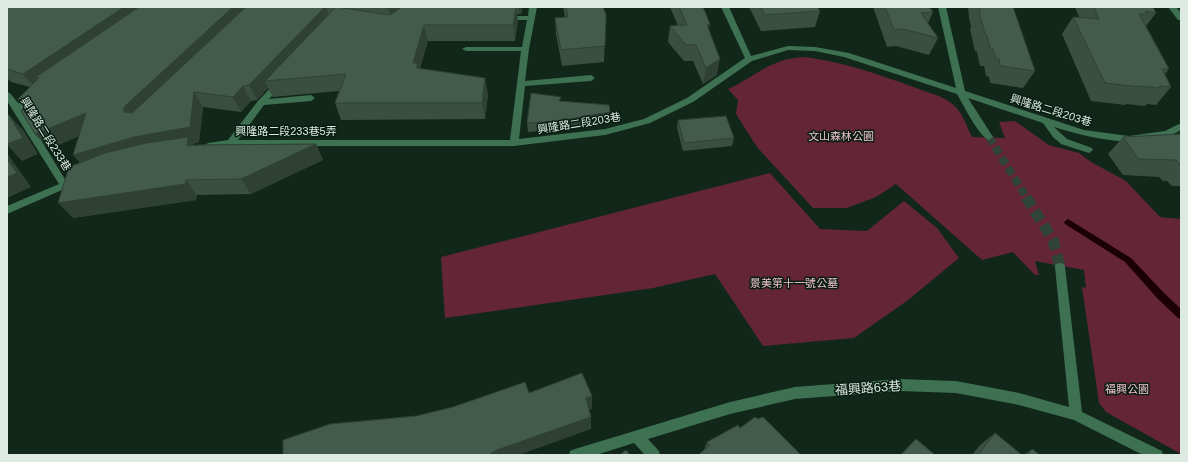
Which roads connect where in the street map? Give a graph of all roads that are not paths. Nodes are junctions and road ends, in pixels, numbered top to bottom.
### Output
1 (533, 7) edge
2 (725, 7) edge
3 (942, 7) edge
4 (1172, 7) edge
5 (500, 18) edge
6 (531, 18) junction
7 (1181, 18) edge
8 (466, 49) dead end
9 (525, 49) junction
10 (749, 60) junction
11 (287, 75) edge
12 (591, 78) dead end
13 (522, 84) junction
14 (961, 94) junction
15 (7, 95) edge
16 (37, 95) edge
17 (311, 98) edge
18 (261, 103) junction
19 (17, 108) junction
20 (1047, 122) junction
21 (1181, 126) edge
22 (989, 137) tunnel mouth
23 (231, 143) junction
24 (514, 143) junction
25 (202, 147) edge
26 (1089, 150) dead end
27 (85, 177) edge
28 (64, 185) junction
29 (7, 210) edge
30 (1060, 267) tunnel mouth
31 (1076, 415) junction
32 (636, 436) junction
33 (575, 455) edge
34 (654, 455) edge
35 (1157, 455) edge

1 - 6 street
2 - 10 street
3 - 14 street
4 - 7 street
5 - 6 street
6 - 9 street
8 - 9 street
9 - 13 street
10 - 14 street, 興隆路二段203巷
10 - 24 street, 興隆路二段203巷
11 - 18 street
12 - 13 street
13 - 24 street
14 - 20 street, 興隆路二段203巷
14 - 22 street
15 - 19 street, 興隆路二段233巷
16 - 19 street
17 - 18 street
18 - 23 street
19 - 28 street, 興隆路二段233巷
20 - 21 street, 興隆路二段203巷
20 - 26 street
23 - 24 street, 興隆路二段233巷5弄
23 - 25 street, 興隆路二段233巷5弄
27 - 28 street
28 - 29 street
30 - 31 street
31 - 32 street, 福興路63巷
31 - 35 street, 福興路63巷
32 - 33 street, 福興路63巷
32 - 34 street

